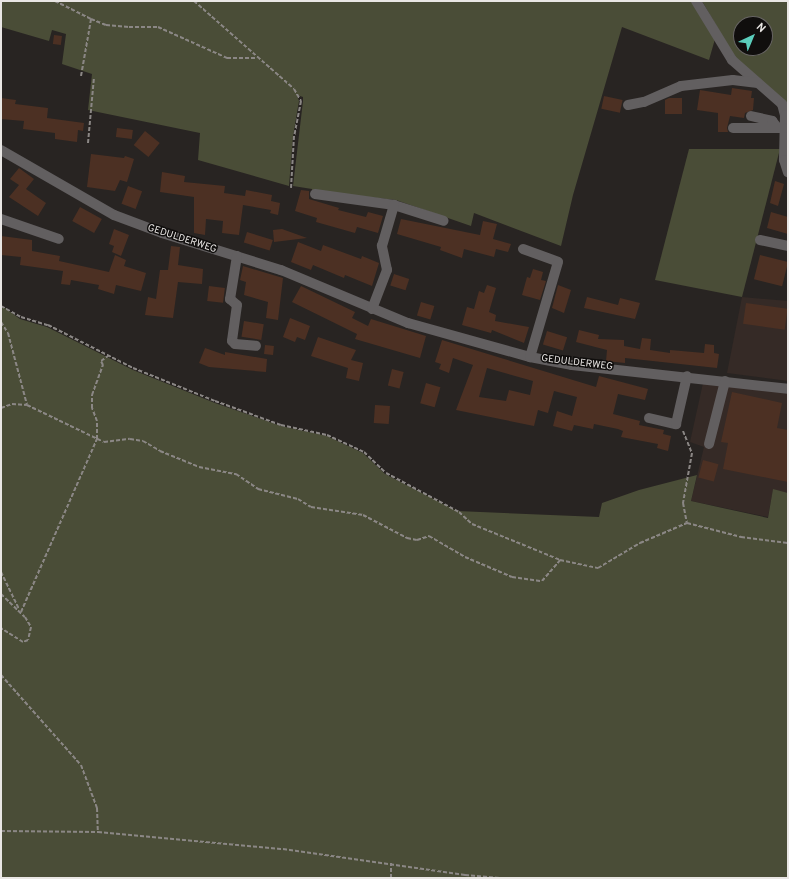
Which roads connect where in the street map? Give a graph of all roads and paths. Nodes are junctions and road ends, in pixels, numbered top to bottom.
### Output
1 (55, 1) edge
2 (194, 1) edge
3 (696, 1) edge
4 (91, 19) junction
5 (258, 58) junction
6 (81, 76) dead end
7 (94, 76) dead end
8 (760, 83) junction
9 (628, 105) dead end
10 (751, 116) dead end
11 (783, 124) edge
12 (733, 128) dead end
13 (88, 143) dead end
14 (1, 150) edge
15 (788, 172) edge
16 (291, 188) dead end
17 (315, 194) dead end
18 (394, 205) junction
19 (1, 219) edge
20 (444, 221) dead end
21 (59, 239) dead end
22 (760, 240) dead end
23 (788, 246) edge
24 (523, 249) dead end
25 (237, 256) junction
26 (1, 306) edge
27 (372, 309) junction
28 (1, 322) edge
29 (256, 346) dead end
30 (108, 356) junction
31 (530, 357) junction
32 (687, 376) junction
33 (725, 381) junction
34 (788, 389) edge
35 (27, 405) junction
36 (1, 408) edge
37 (649, 418) dead end
38 (676, 424) junction
39 (97, 439) junction
40 (709, 444) dead end
41 (687, 523) junction
42 (788, 543) edge
43 (560, 560) junction
44 (1, 572) edge
45 (1, 594) edge
46 (21, 612) junction
47 (1, 628) edge
48 (1, 675) edge
49 (1, 831) edge
50 (98, 832) junction
51 (392, 863) junction
52 (391, 878) edge
53 (503, 878) edge

1 - 4 path
2 - 5 path
3 - 8 street
4 - 5 path
4 - 6 path
5 - 16 path
7 - 13 path
8 - 9 street
8 - 11 street
10 - 11 street
11 - 12 street
11 - 15 street
14 - 25 street, GEDULDERWEG
17 - 18 street
18 - 20 street
18 - 27 street
19 - 21 street
22 - 23 street
24 - 31 street
25 - 27 street, GEDULDERWEG
25 - 29 street
26 - 30 path
27 - 31 street, GEDULDERWEG
28 - 35 path
30 - 39 path
30 - 43 path
31 - 32 street, GEDULDERWEG
32 - 33 street, GEDULDERWEG
32 - 38 street
33 - 34 street, GEDULDERWEG
33 - 40 street
35 - 36 path
35 - 39 path
37 - 38 street
38 - 41 path
39 - 43 path
39 - 46 path
41 - 42 path
41 - 43 path
44 - 46 path
45 - 46 path
46 - 47 path
48 - 50 path
49 - 50 path
50 - 51 path
51 - 52 path
51 - 53 path

